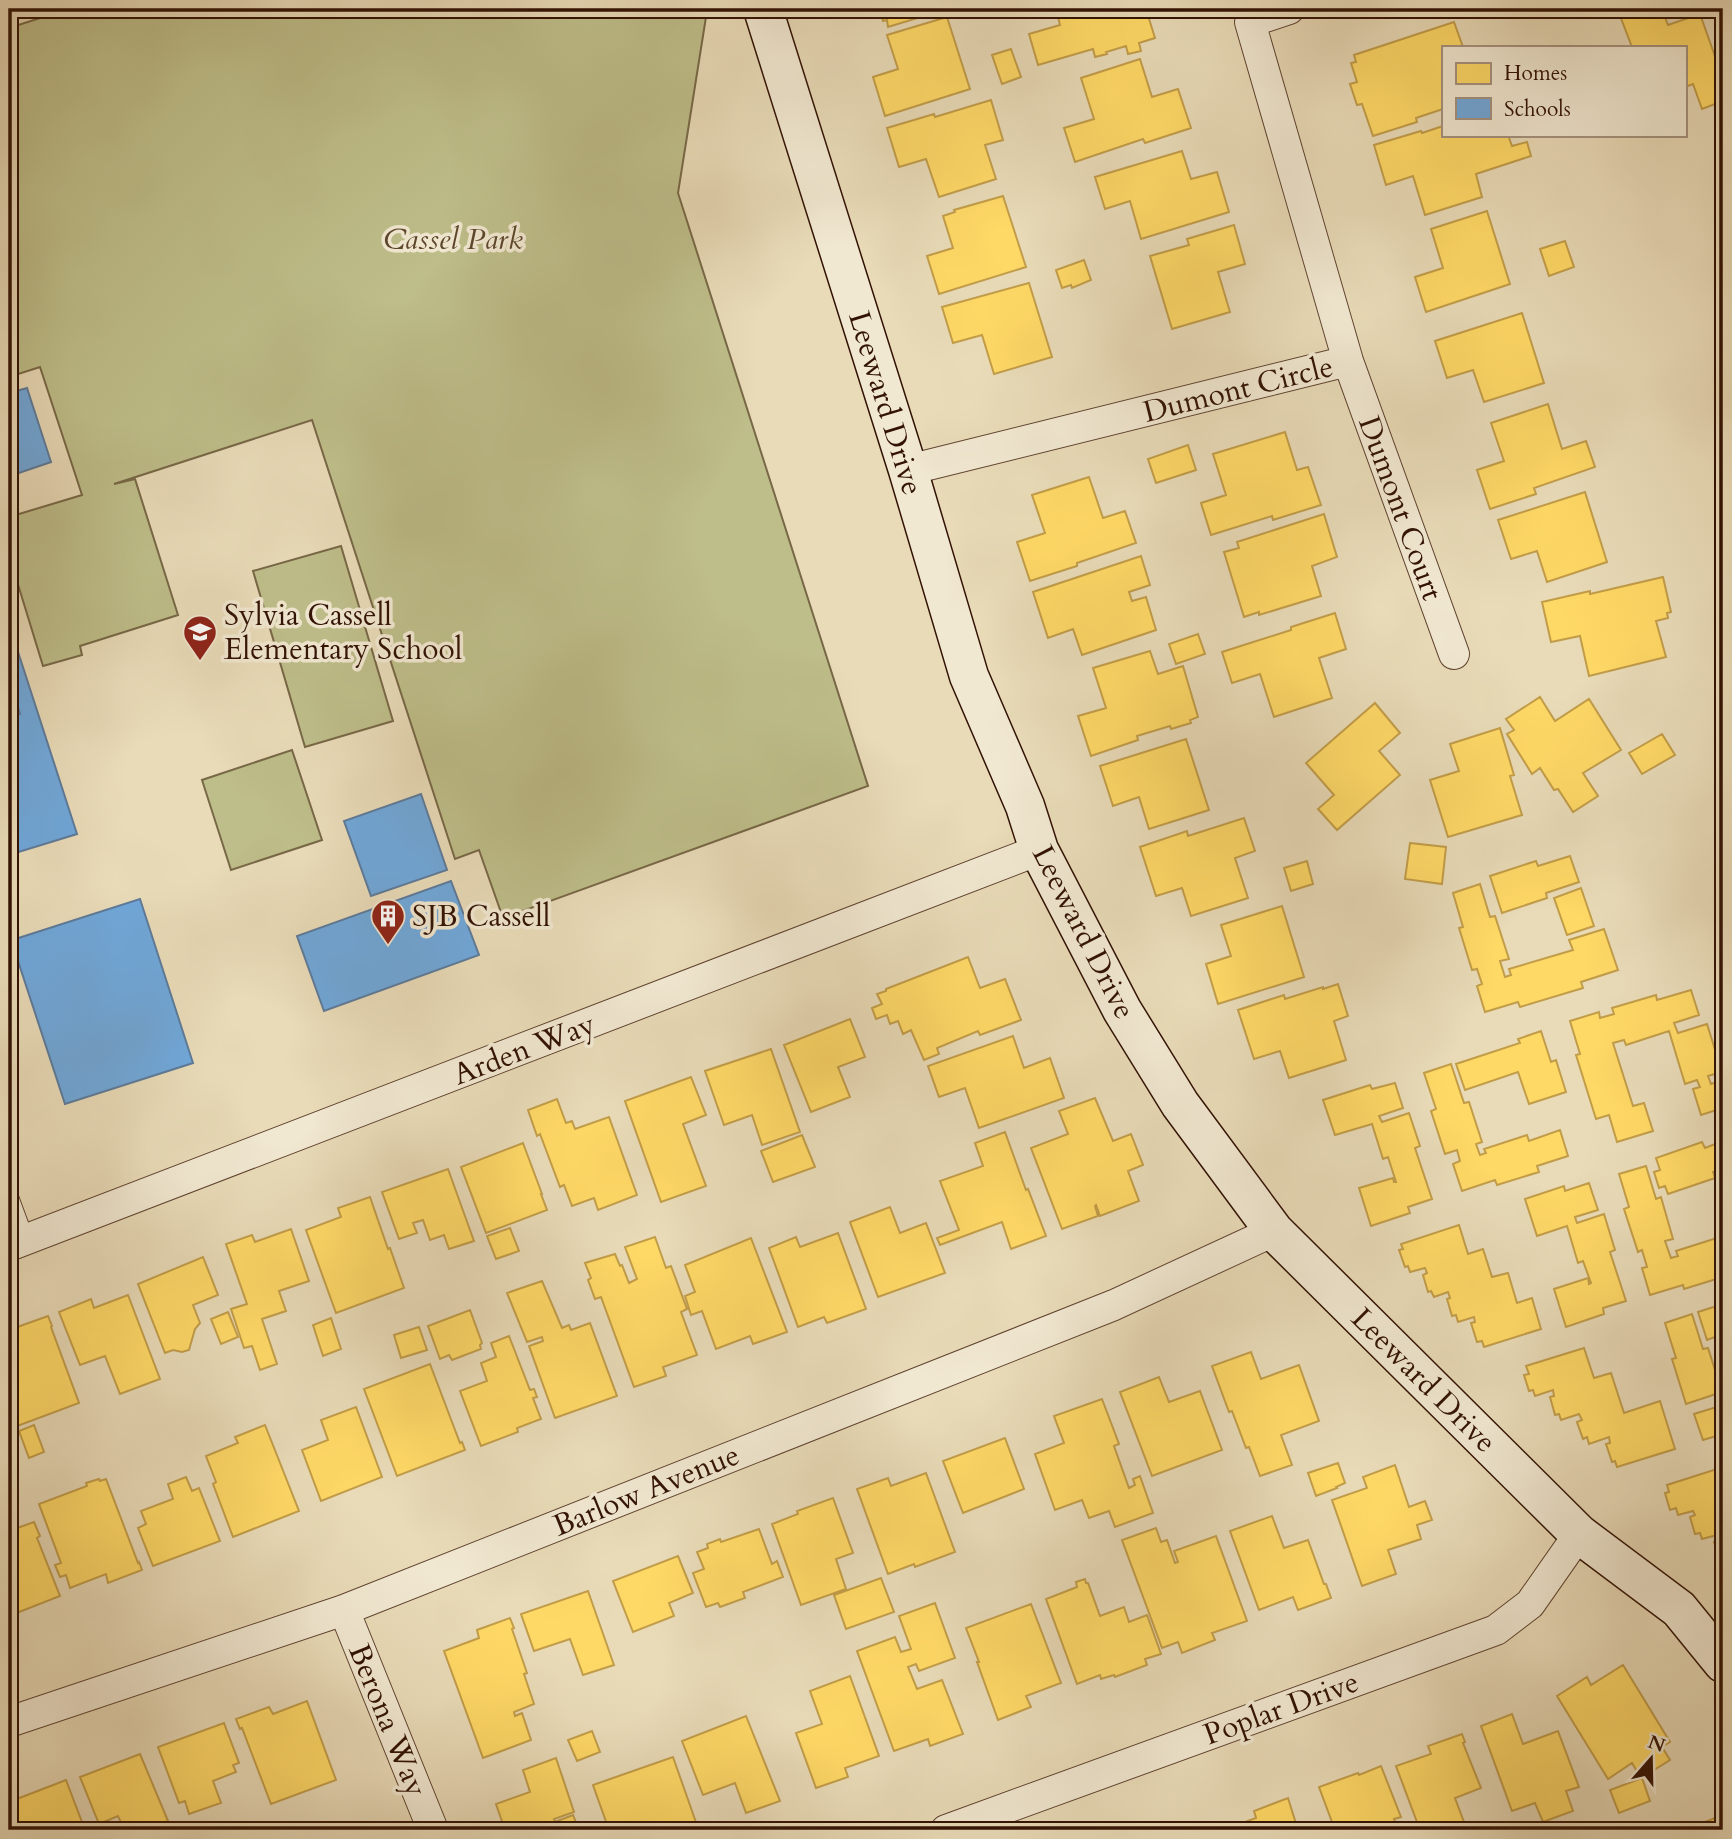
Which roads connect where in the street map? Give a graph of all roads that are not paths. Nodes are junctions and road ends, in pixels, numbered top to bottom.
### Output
1 (763, 9) edge
2 (1289, 9) edge
3 (1348, 361) junction
4 (908, 470) junction
5 (1454, 654) dead end
6 (1039, 850) junction
7 (9, 1194) edge
8 (1274, 1231) junction
9 (17, 1243) edge
10 (1579, 1534) junction
11 (344, 1609) junction
12 (1723, 1663) edge
13 (9, 1722) edge
14 (433, 1830) edge
15 (946, 1830) edge

1 - 4 street, Leeward Drive
2 - 3 street, Dumont Circle
3 - 4 street, Dumont Circle
3 - 5 street, Dumont Court
4 - 6 street, Leeward Drive
6 - 8 street, Leeward Drive
6 - 9 street, Arden Way
7 - 9 lane
8 - 10 street, Leeward Drive
8 - 11 street, Barlow Avenue
10 - 12 street, Leeward Drive
10 - 15 street, Poplar Drive
11 - 13 street, Barlow Avenue
11 - 14 street, Berona Way

